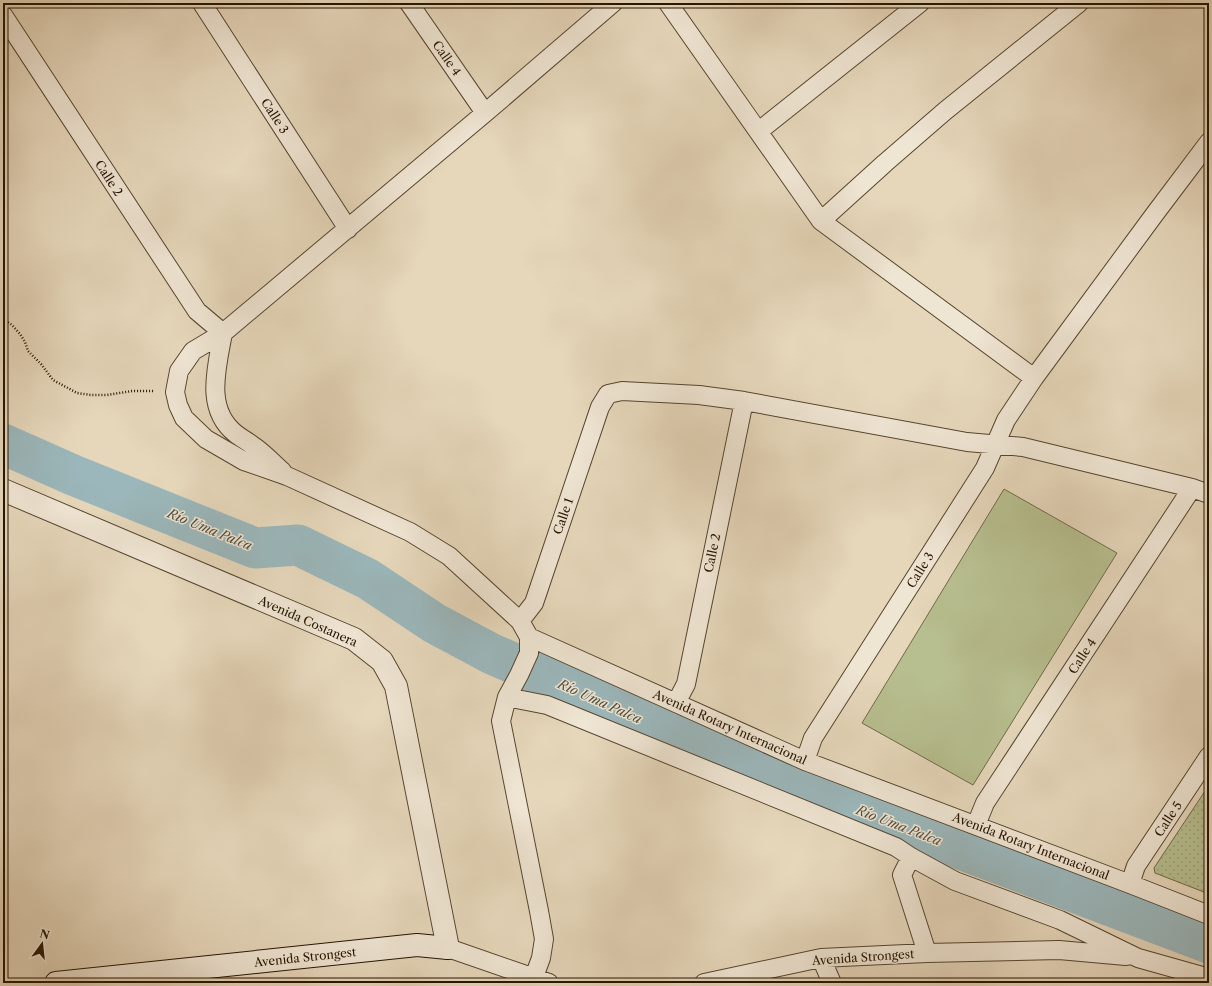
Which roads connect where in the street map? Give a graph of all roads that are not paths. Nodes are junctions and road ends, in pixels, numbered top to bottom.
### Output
1 (202, 3) edge
2 (409, 3) edge
3 (613, 3) edge
4 (668, 3) edge
5 (920, 3) edge
6 (1078, 3) edge
7 (3, 15) edge
8 (485, 113) junction
9 (759, 131) junction
10 (1209, 142) edge
11 (821, 222) junction
12 (348, 229) junction
13 (223, 333) junction
14 (1034, 378) junction
15 (744, 401) junction
16 (995, 445) junction
17 (287, 476) junction
18 (1192, 488) junction
19 (3, 490) edge
20 (1209, 494) edge
21 (520, 621) junction
22 (529, 645) junction
23 (507, 697) junction
24 (676, 703) junction
25 (1209, 756) edge
26 (804, 761) junction
27 (976, 825) junction
28 (911, 857) junction
29 (1130, 884) junction
30 (1209, 915) edge
31 (448, 948) junction
32 (927, 952) junction
33 (821, 958) junction
34 (1138, 958) junction
35 (1209, 978) edge
36 (541, 980) edge
37 (56, 983) edge
38 (704, 983) edge
39 (832, 983) edge

1 - 12 street, Calle 3
2 - 8 street, Calle 4
3 - 8 street
4 - 9 street
5 - 9 street
6 - 11 street
7 - 13 street, Calle 2
8 - 12 street
9 - 11 street
10 - 14 street, Calle 3
11 - 14 street
12 - 13 street
13 - 17 street
13 - 17 street
14 - 16 street, Calle 3
15 - 16 street
15 - 21 street, Calle 1
15 - 24 street, Calle 2
16 - 18 street
16 - 26 street, Calle 3
17 - 21 street
18 - 20 street
18 - 27 street, Calle 4
19 - 31 street, Avenida Costanera
21 - 22 street
22 - 23 street
22 - 24 street, Avenida Rotary Internacional
23 - 28 street
23 - 36 street
24 - 26 street, Avenida Rotary Internacional
25 - 29 street, Calle 5
26 - 27 street, Avenida Rotary Internacional
27 - 29 street, Avenida Rotary Internacional
28 - 32 street
28 - 34 street
29 - 30 street, Avenida Rotary Internacional
31 - 36 street, Avenida Strongest
31 - 37 street, Avenida Strongest
32 - 33 street, Avenida Strongest
32 - 34 street, Avenida Strongest
33 - 38 street, Avenida Strongest
33 - 39 street
34 - 35 street

